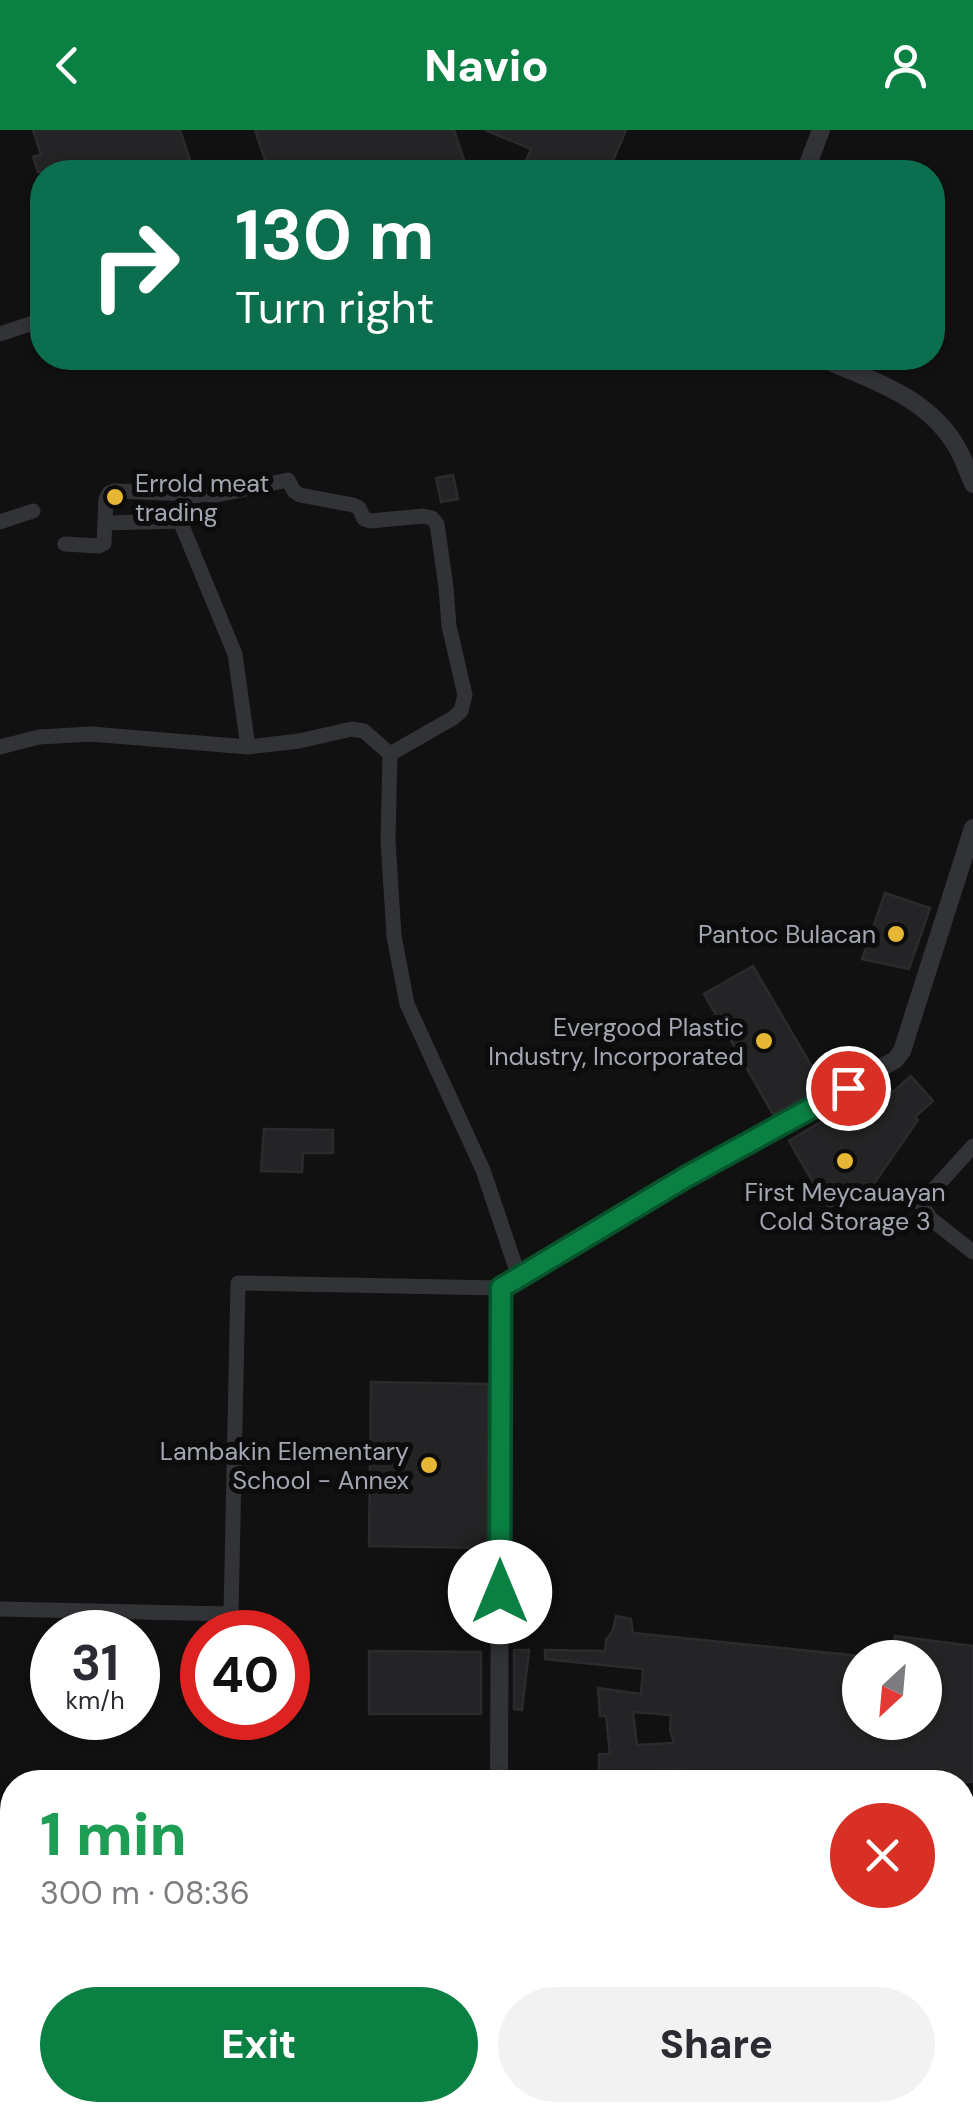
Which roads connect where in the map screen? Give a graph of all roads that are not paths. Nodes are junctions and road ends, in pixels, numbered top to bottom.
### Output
1 (822, 130) edge
2 (810, 160) edge
3 (30, 324) edge
4 (0, 334) edge
5 (848, 370) edge
6 (973, 484) edge
7 (197, 494) junction
8 (33, 511) dead end
9 (180, 521) junction
10 (0, 522) edge
11 (105, 523) junction
12 (65, 544) dead end
13 (0, 747) edge
14 (248, 748) junction
15 (390, 754) junction
16 (973, 828) edge
17 (973, 1146) edge
18 (973, 1252) edge
19 (519, 1277) junction
20 (501, 1288) junction
21 (0, 1609) edge
22 (499, 1770) edge

1 - 2 street
3 - 4 street
5 - 6 street
7 - 9 street
7 - 11 street
7 - 15 street
8 - 10 street
9 - 11 street
9 - 14 street
11 - 12 street
13 - 14 street
14 - 15 street
15 - 19 street
16 - 19 street
17 - 18 street
19 - 20 street
20 - 21 street
20 - 22 street

